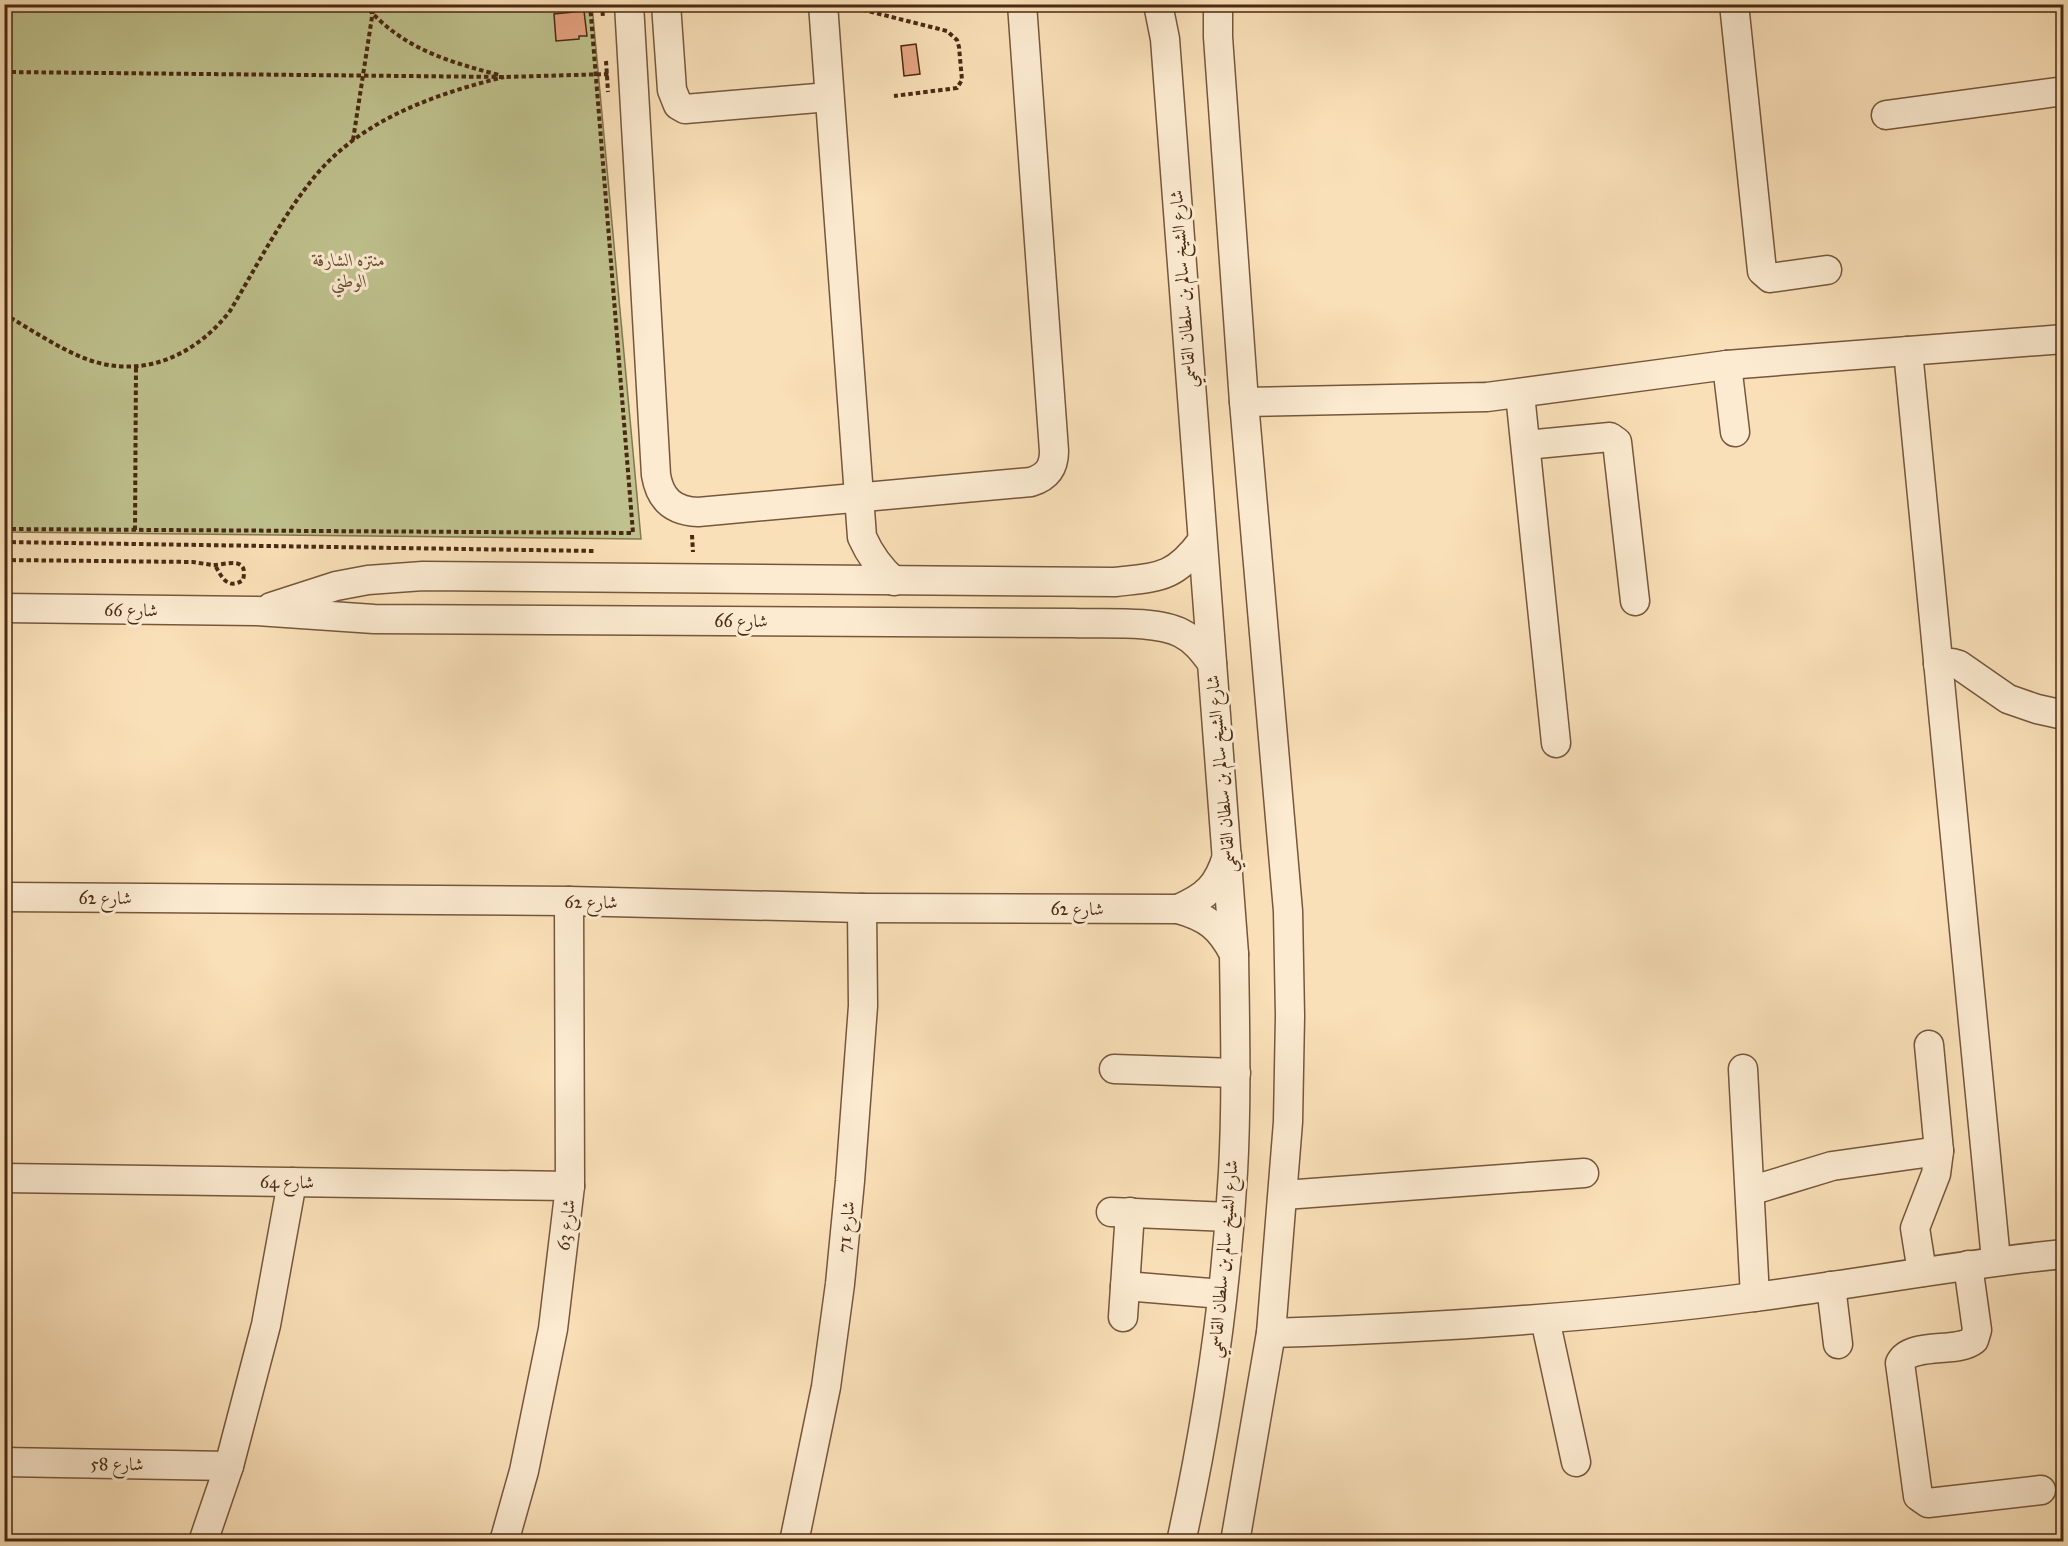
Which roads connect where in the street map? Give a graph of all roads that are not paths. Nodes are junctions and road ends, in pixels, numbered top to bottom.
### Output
1 (629, 4) edge
2 (666, 4) edge
3 (1022, 4) edge
4 (1158, 4) edge
5 (1218, 4) edge
6 (1734, 4) edge
7 (823, 7) edge
8 (2064, 91) edge
9 (829, 97) junction
10 (1886, 115) dead end
11 (1827, 270) dead end
12 (2064, 339) edge
13 (1908, 351) junction
14 (1727, 365) junction
15 (1520, 394) junction
16 (1244, 402) junction
17 (1735, 432) dead end
18 (1526, 445) junction
19 (859, 497) junction
20 (862, 537) junction
21 (1202, 541) junction
22 (368, 580) junction
23 (830, 580) junction
24 (894, 581) junction
25 (1115, 582) junction
26 (1635, 601) dead end
27 (4, 608) edge
28 (257, 611) junction
29 (374, 619) junction
30 (1073, 623) junction
31 (1212, 663) junction
32 (1938, 664) junction
33 (2064, 715) edge
34 (1556, 742) dead end
35 (1227, 853) junction
36 (4, 897) edge
37 (569, 902) junction
38 (862, 908) junction
39 (1178, 909) junction
40 (1234, 954) junction
41 (1929, 1045) dead end
42 (1114, 1069) dead end
43 (1743, 1069) dead end
44 (1236, 1073) junction
45 (1939, 1151) junction
46 (1584, 1173) dead end
47 (4, 1178) edge
48 (292, 1182) junction
49 (570, 1186) junction
50 (1750, 1191) junction
51 (1284, 1195) junction
52 (1229, 1217) junction
53 (2064, 1254) edge
54 (1982, 1263) junction
55 (1922, 1272) junction
56 (1125, 1286) junction
57 (1831, 1286) junction
58 (1222, 1294) junction
59 (1755, 1297) junction
60 (1123, 1317) dead end
61 (1545, 1319) junction
62 (1271, 1333) junction
63 (1838, 1344) dead end
64 (4, 1462) edge
65 (1576, 1462) dead end
66 (229, 1466) junction
67 (2041, 1490) dead end
68 (203, 1542) edge
69 (504, 1542) edge
70 (794, 1542) edge
71 (1181, 1542) edge
72 (1235, 1542) edge

1 - 19 street
2 - 9 street
3 - 19 street
4 - 21 street, شارع الشيخ سالم بن سلطان القاسمي
5 - 16 street
6 - 11 street
7 - 9 street
8 - 10 street
9 - 19 street
12 - 13 street
13 - 14 street
13 - 32 street
14 - 15 street
14 - 17 street
15 - 16 street
15 - 18 street
16 - 51 street
18 - 26 street
18 - 34 street
19 - 20 street
20 - 23 street
20 - 24 street
21 - 25 street, شارع 66
21 - 31 street, شارع الشيخ سالم بن سلطان القاسمي
22 - 23 street, شارع 66
22 - 28 street, شارع 66
22 - 29 street
23 - 24 street, شارع 66
24 - 25 street, شارع 66
25 - 30 street
27 - 28 street, شارع 66
28 - 29 street, شارع 66
29 - 30 street, شارع 66
30 - 31 street, شارع 66
31 - 35 street, شارع الشيخ سالم بن سلطان القاسمي
32 - 33 street
32 - 54 street
35 - 39 street, شارع 62
35 - 40 street, شارع الشيخ سالم بن سلطان القاسمي
36 - 37 street, شارع 62
37 - 38 street, شارع 62
37 - 49 street, شارع 63
38 - 39 street, شارع 62
38 - 70 street, شارع 71
39 - 40 street, شارع 62
40 - 44 street, شارع الشيخ سالم بن سلطان القاسمي
41 - 45 street
42 - 44 street
43 - 50 street
44 - 52 street, شارع الشيخ سالم بن سلطان القاسمي
45 - 50 street
45 - 55 street
46 - 51 street
47 - 48 street, شارع 64
48 - 49 street, شارع 64
48 - 66 street
49 - 69 street, شارع 63
50 - 59 street
51 - 62 street
52 - 56 street
52 - 58 street, شارع الشيخ سالم بن سلطان القاسمي
53 - 54 street
54 - 55 street
54 - 67 street
55 - 57 street
56 - 58 street
56 - 60 street
57 - 59 street
57 - 63 street
58 - 71 street, شارع الشيخ سالم بن سلطان القاسمي
59 - 61 street
61 - 62 street
61 - 65 street
62 - 72 street
64 - 66 street, شارع 58
66 - 68 street

